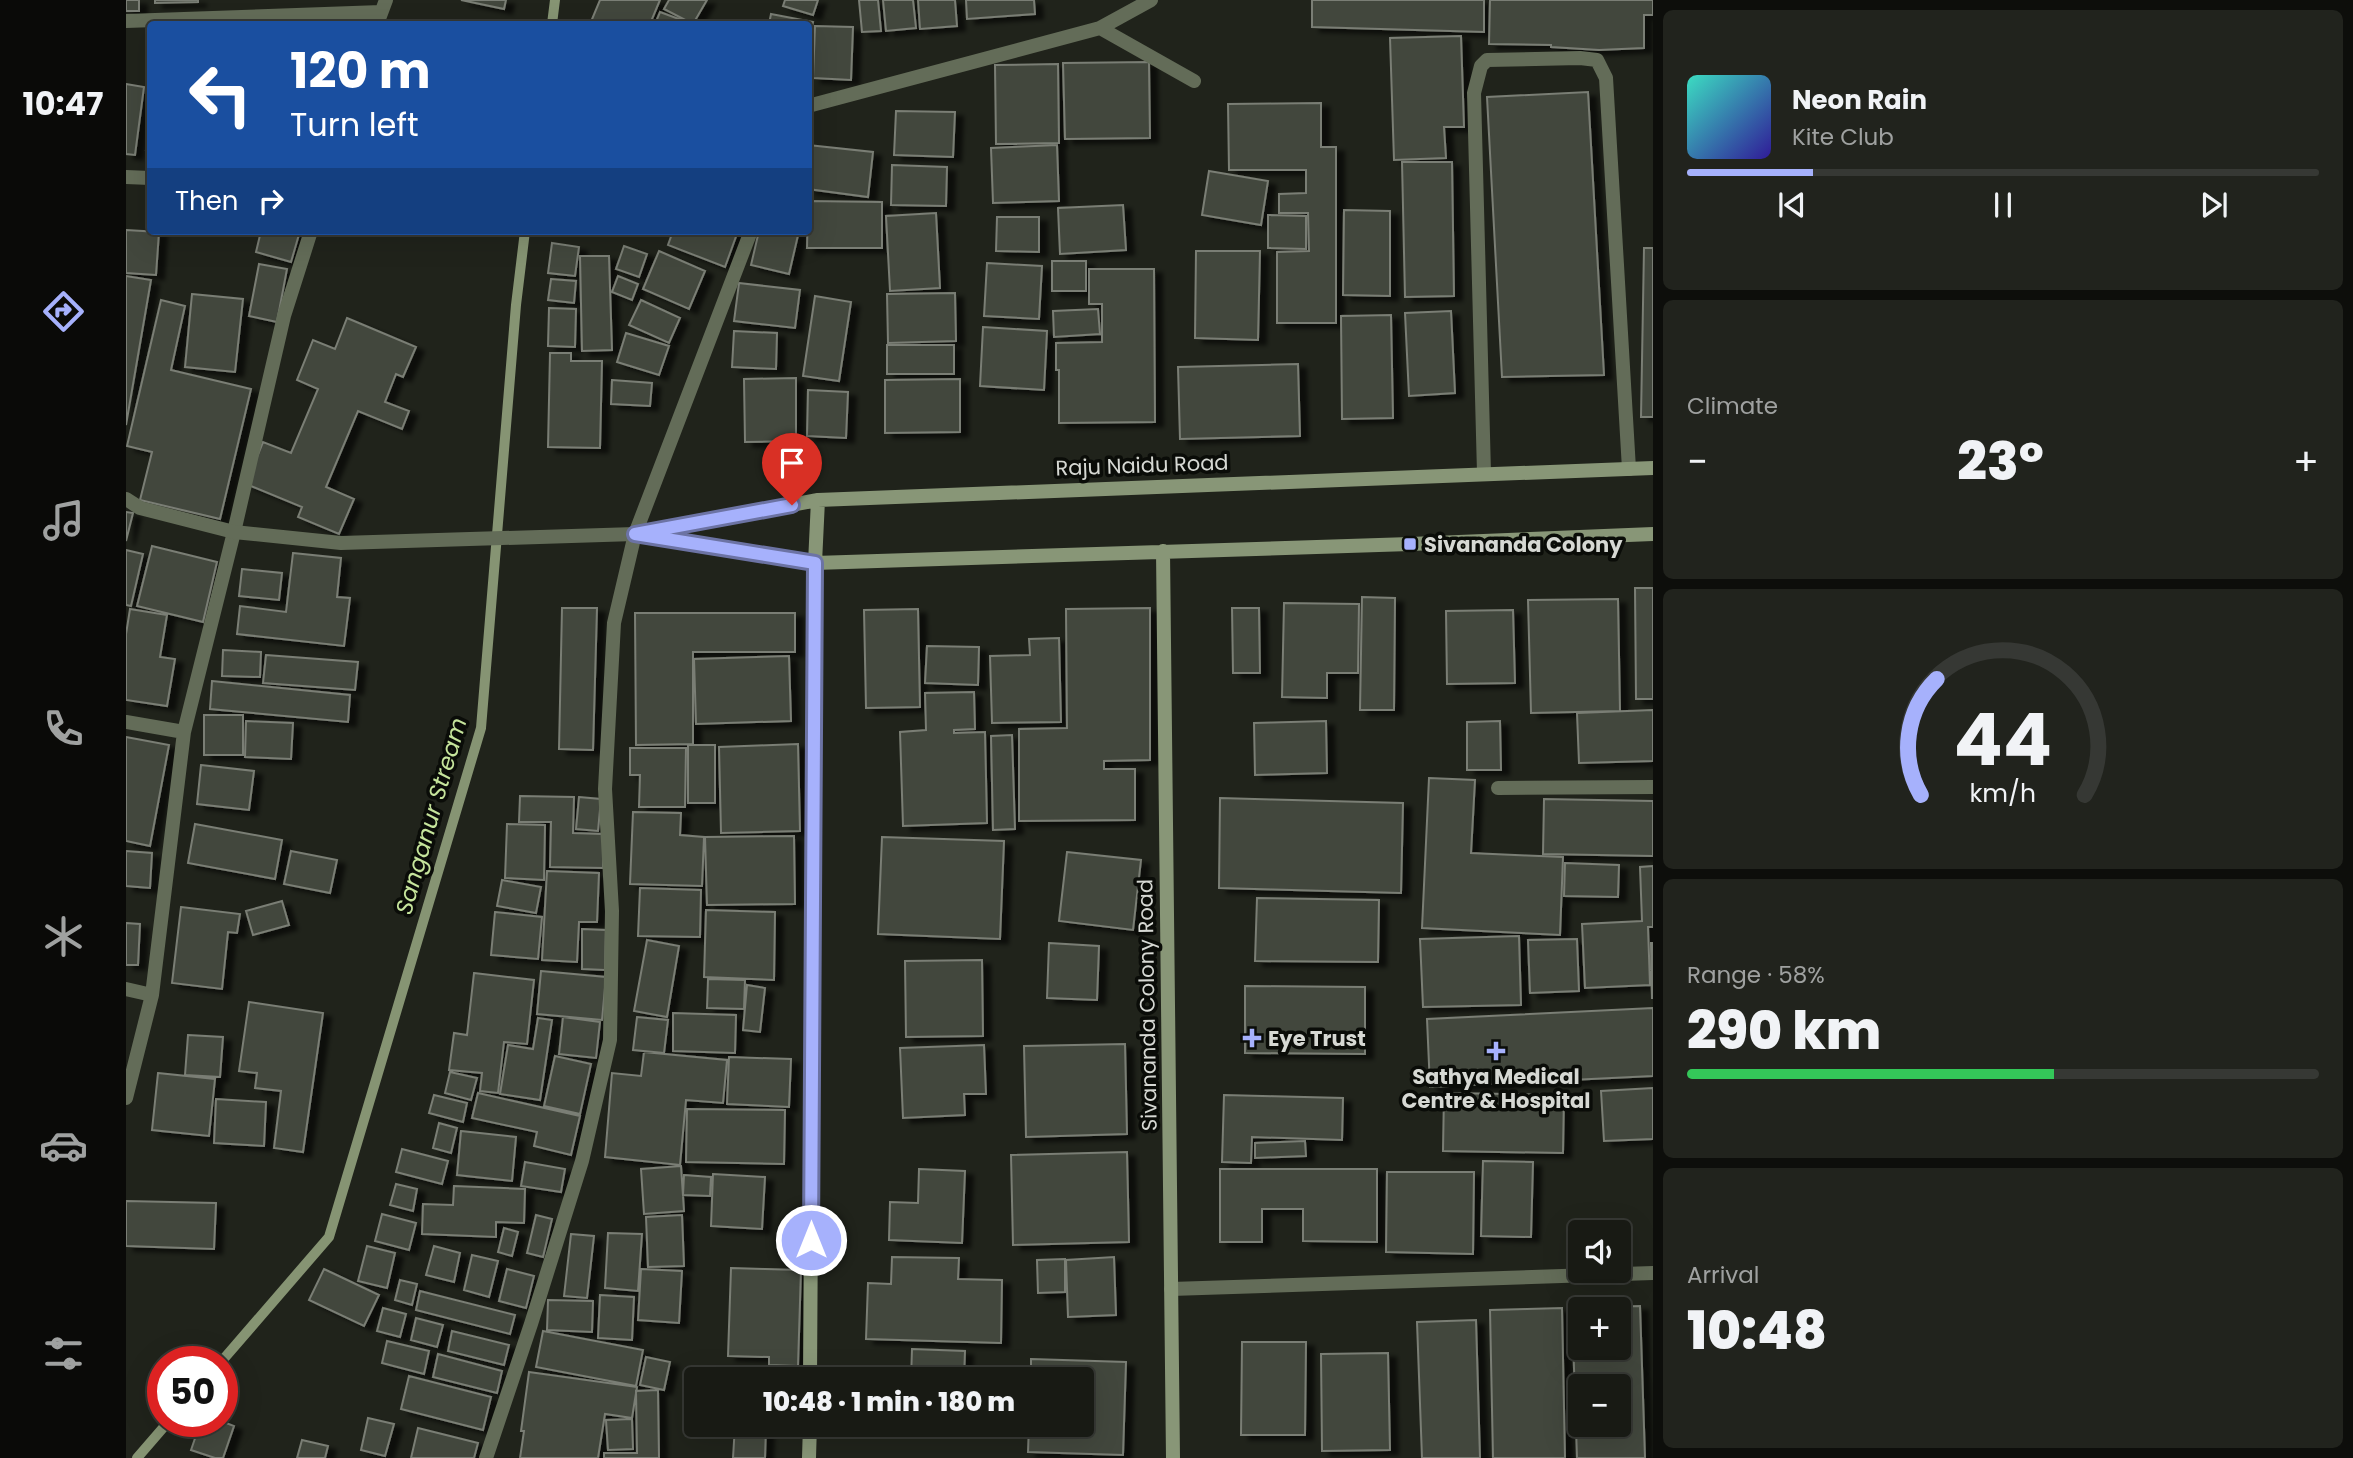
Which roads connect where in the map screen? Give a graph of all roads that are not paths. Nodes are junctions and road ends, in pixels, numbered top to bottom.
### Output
1 (1151, 0) edge
2 (381, 12) edge
3 (126, 21) edge
4 (1100, 28) junction
5 (1194, 81) dead end
6 (812, 105) edge
7 (126, 177) edge
8 (147, 178) edge
9 (311, 235) edge
10 (749, 235) edge
11 (1653, 467) edge
12 (1629, 468) junction
13 (1484, 473) junction
14 (126, 499) edge
15 (818, 500) junction
16 (234, 532) junction
17 (635, 534) junction
18 (1653, 534) edge
19 (1163, 551) junction
20 (815, 563) junction
21 (126, 722) edge
22 (184, 732) junction
23 (1653, 787) edge
24 (1498, 788) dead end
25 (126, 989) edge
26 (152, 995) junction
27 (126, 1098) edge
28 (1653, 1273) edge
29 (1171, 1289) junction
30 (810, 1367) edge
31 (810, 1437) edge
32 (486, 1458) edge
33 (809, 1458) edge
34 (1173, 1458) edge

1 - 4 street
2 - 3 street
4 - 5 street
4 - 6 street
7 - 8 street
9 - 16 street
10 - 17 street
11 - 12 main road, Raju Naidu Road
12 - 13 main road, Raju Naidu Road
12 - 13 street
13 - 15 main road, Raju Naidu Road
14 - 16 street
15 - 17 main road, Raju Naidu Road
15 - 20 main road
16 - 17 street
16 - 22 street
17 - 20 main road
17 - 32 street
18 - 19 main road
19 - 20 main road
19 - 29 main road, Sivananda Colony Road
20 - 30 main road
21 - 22 street
22 - 26 street
23 - 24 street
25 - 26 street
26 - 27 street
28 - 29 street
29 - 34 main road, Sivananda Colony Road
31 - 33 main road

